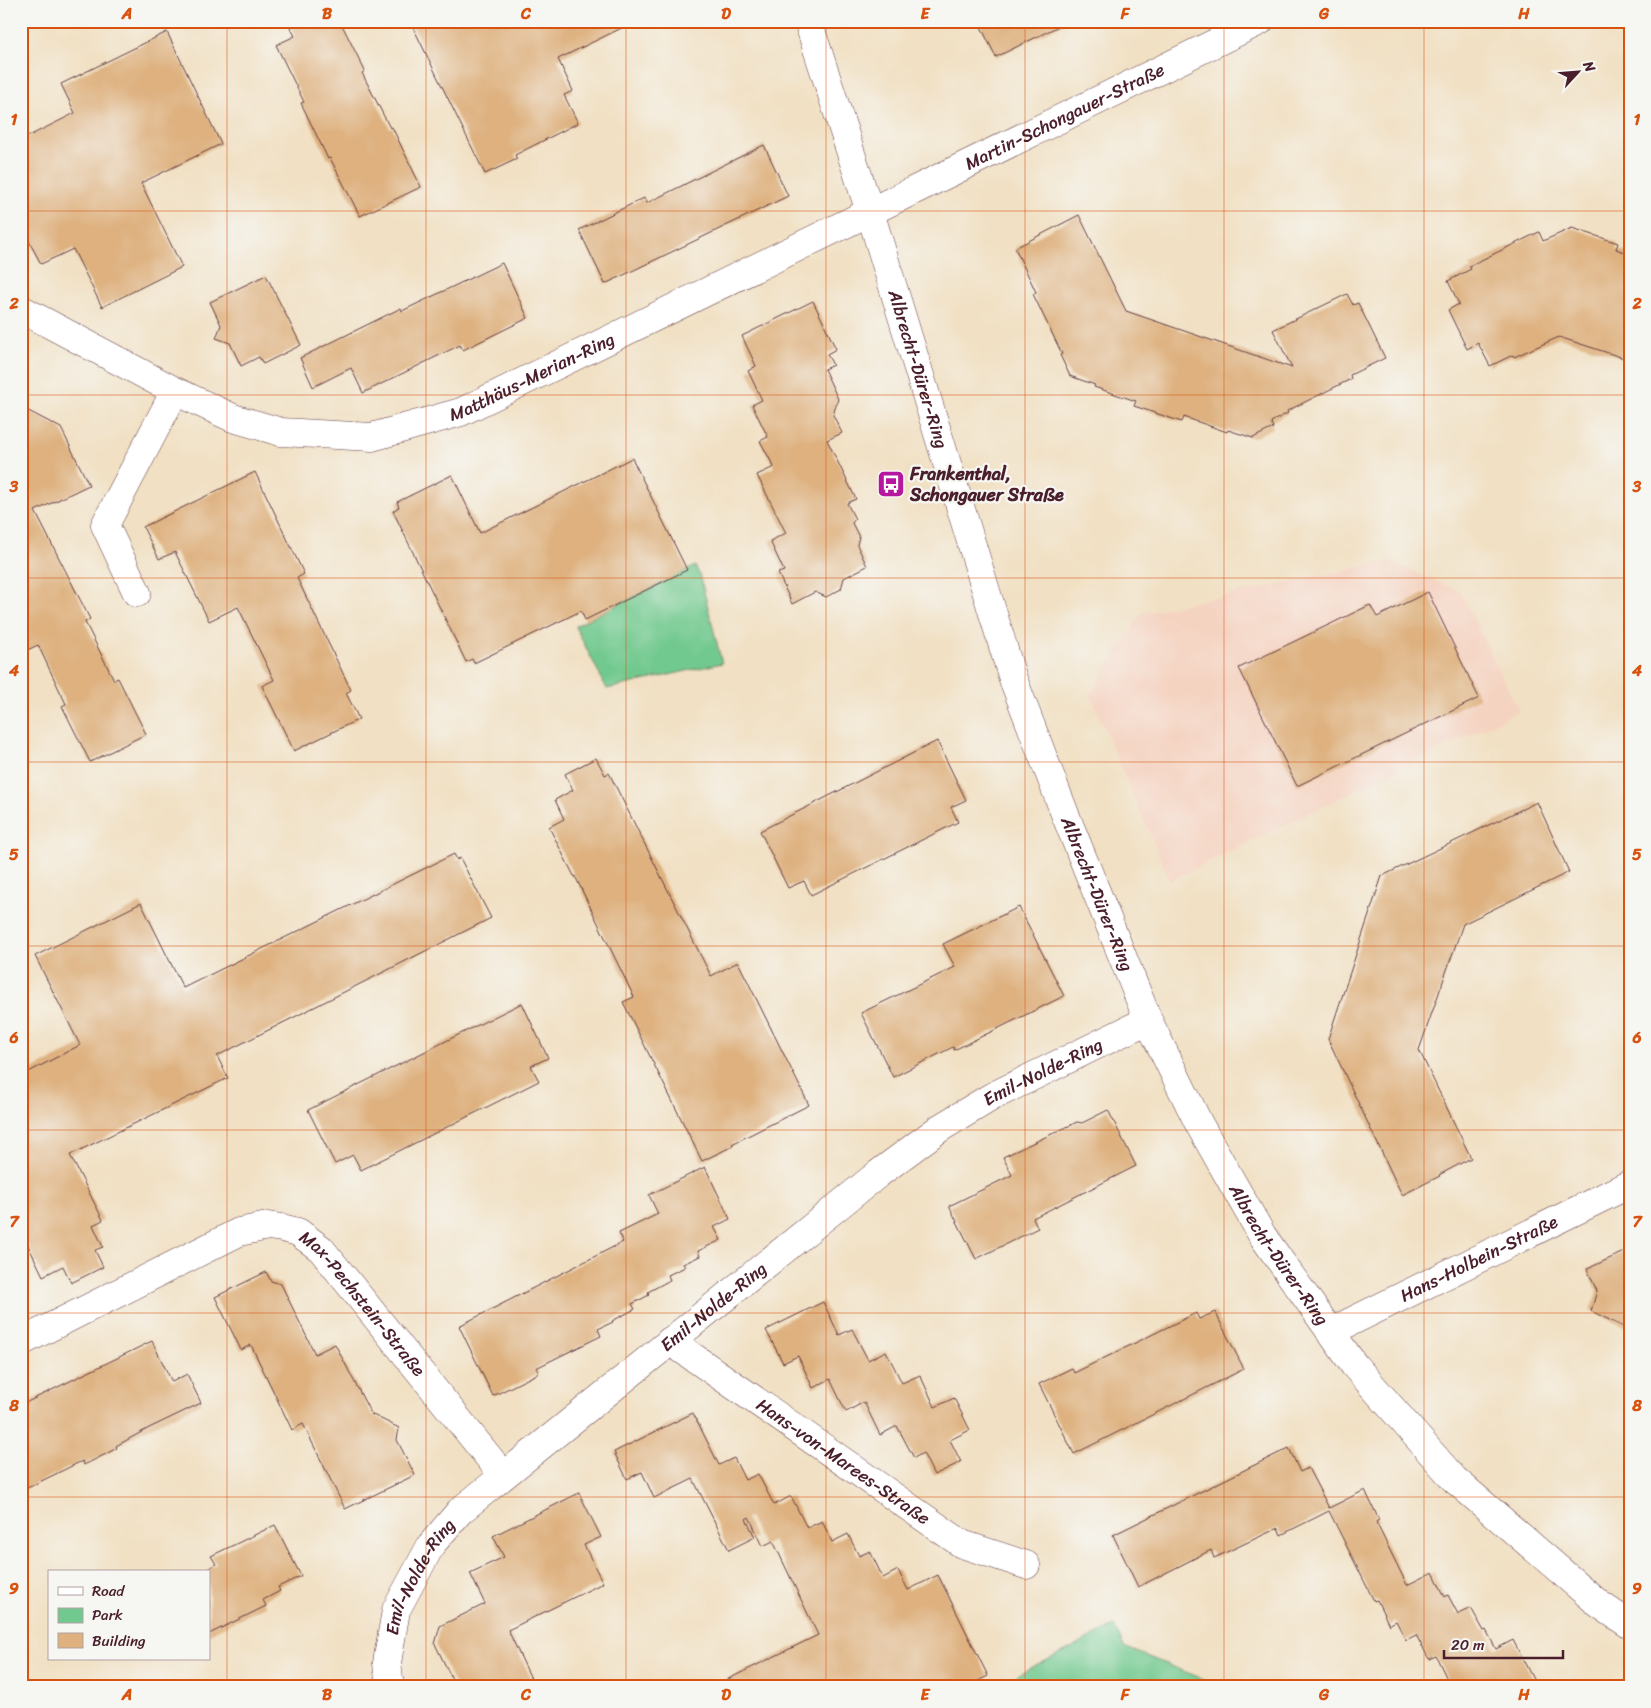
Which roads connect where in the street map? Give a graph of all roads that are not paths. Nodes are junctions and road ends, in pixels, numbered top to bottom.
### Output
1 (808, 21) edge
2 (1260, 21) edge
3 (870, 212) junction
4 (21, 309) edge
5 (175, 391) junction
6 (138, 593) dead end
7 (1148, 1020) junction
8 (1630, 1184) edge
9 (1330, 1332) junction
10 (670, 1341) junction
11 (21, 1342) edge
12 (503, 1475) junction
13 (1026, 1565) dead end
14 (1630, 1625) edge
15 (390, 1687) edge

1 - 3 street, Albrecht-Dürer-Ring
2 - 3 street, Martin-Schongauer-Straße
3 - 5 street, Matthäus-Merian-Ring
3 - 7 street, Albrecht-Dürer-Ring
4 - 5 street, Matthäus-Merian-Ring
5 - 6 street
7 - 9 street, Albrecht-Dürer-Ring
7 - 10 street, Emil-Nolde-Ring
8 - 9 street, Hans-Holbein-Straße
9 - 14 street, Albrecht-Dürer-Ring
10 - 12 street, Emil-Nolde-Ring
10 - 13 street, Hans-von-Marees-Straße
11 - 12 street, Max-Pechstein-Straße
12 - 15 street, Emil-Nolde-Ring

